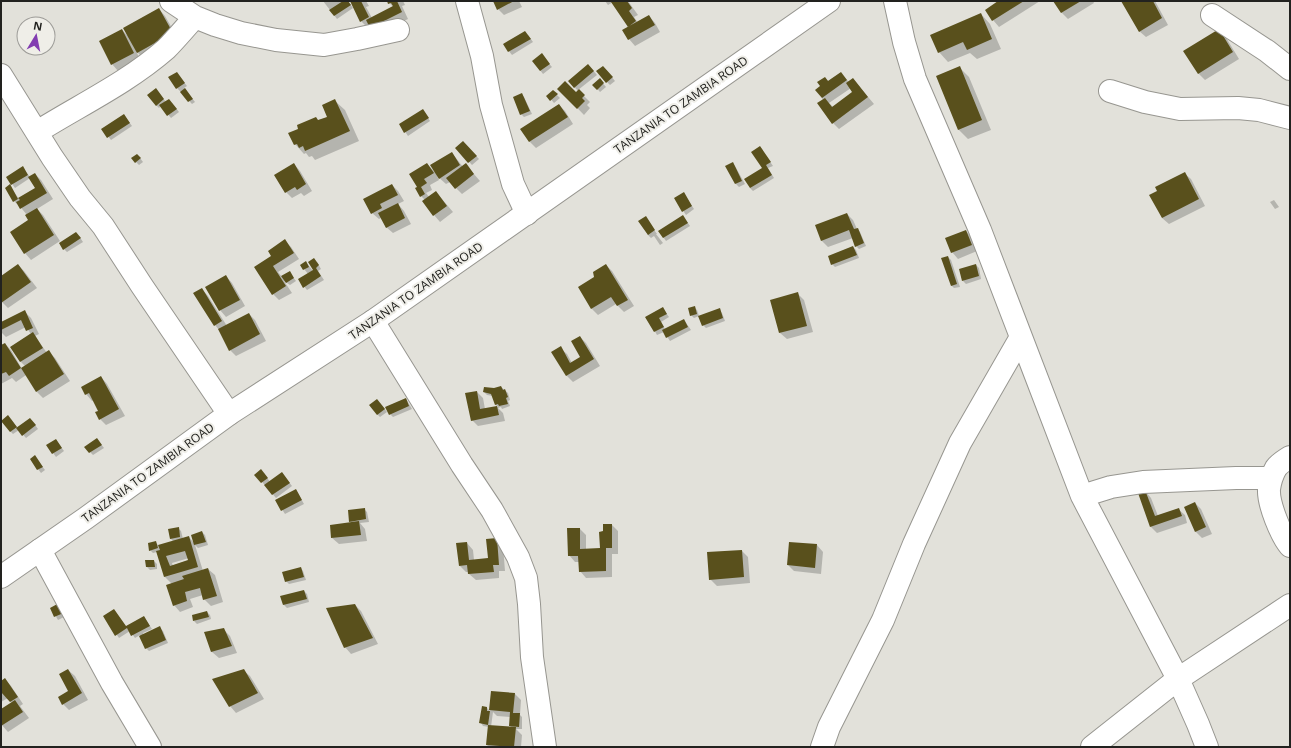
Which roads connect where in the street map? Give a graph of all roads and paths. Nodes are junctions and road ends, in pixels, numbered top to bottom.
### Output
1 (171, 1) edge
2 (467, 1) edge
3 (829, 1) edge
4 (895, 1) edge
5 (1212, 15) dead end
6 (195, 17) junction
7 (398, 30) dead end
8 (1290, 68) edge
9 (1, 75) edge
10 (1110, 90) dead end
11 (1290, 118) edge
12 (37, 132) junction
13 (527, 214) junction
14 (373, 321) junction
15 (1021, 337) junction
16 (229, 414) junction
17 (1290, 457) edge
18 (1271, 478) junction
19 (1082, 496) junction
20 (1290, 546) edge
21 (40, 550) junction
22 (1, 577) edge
23 (1290, 605) edge
24 (1178, 678) junction
25 (150, 747) edge
26 (545, 747) edge
27 (822, 747) edge
28 (1092, 747) edge
29 (1207, 747) edge

1 - 6 main road
2 - 13 main road
3 - 13 main road, TANZANIA TO ZAMBIA ROAD
4 - 15 main road
5 - 8 main road
6 - 7 main road
6 - 12 main road
9 - 12 main road
10 - 11 main road
12 - 16 main road
13 - 14 main road, TANZANIA TO ZAMBIA ROAD
14 - 16 main road, TANZANIA TO ZAMBIA ROAD
14 - 26 main road
15 - 19 main road
15 - 27 main road
16 - 21 main road, TANZANIA TO ZAMBIA ROAD
17 - 18 main road
18 - 19 main road
18 - 20 main road
19 - 24 main road
21 - 22 main road, TANZANIA TO ZAMBIA ROAD
21 - 25 main road
23 - 24 main road
24 - 28 main road
24 - 29 main road

